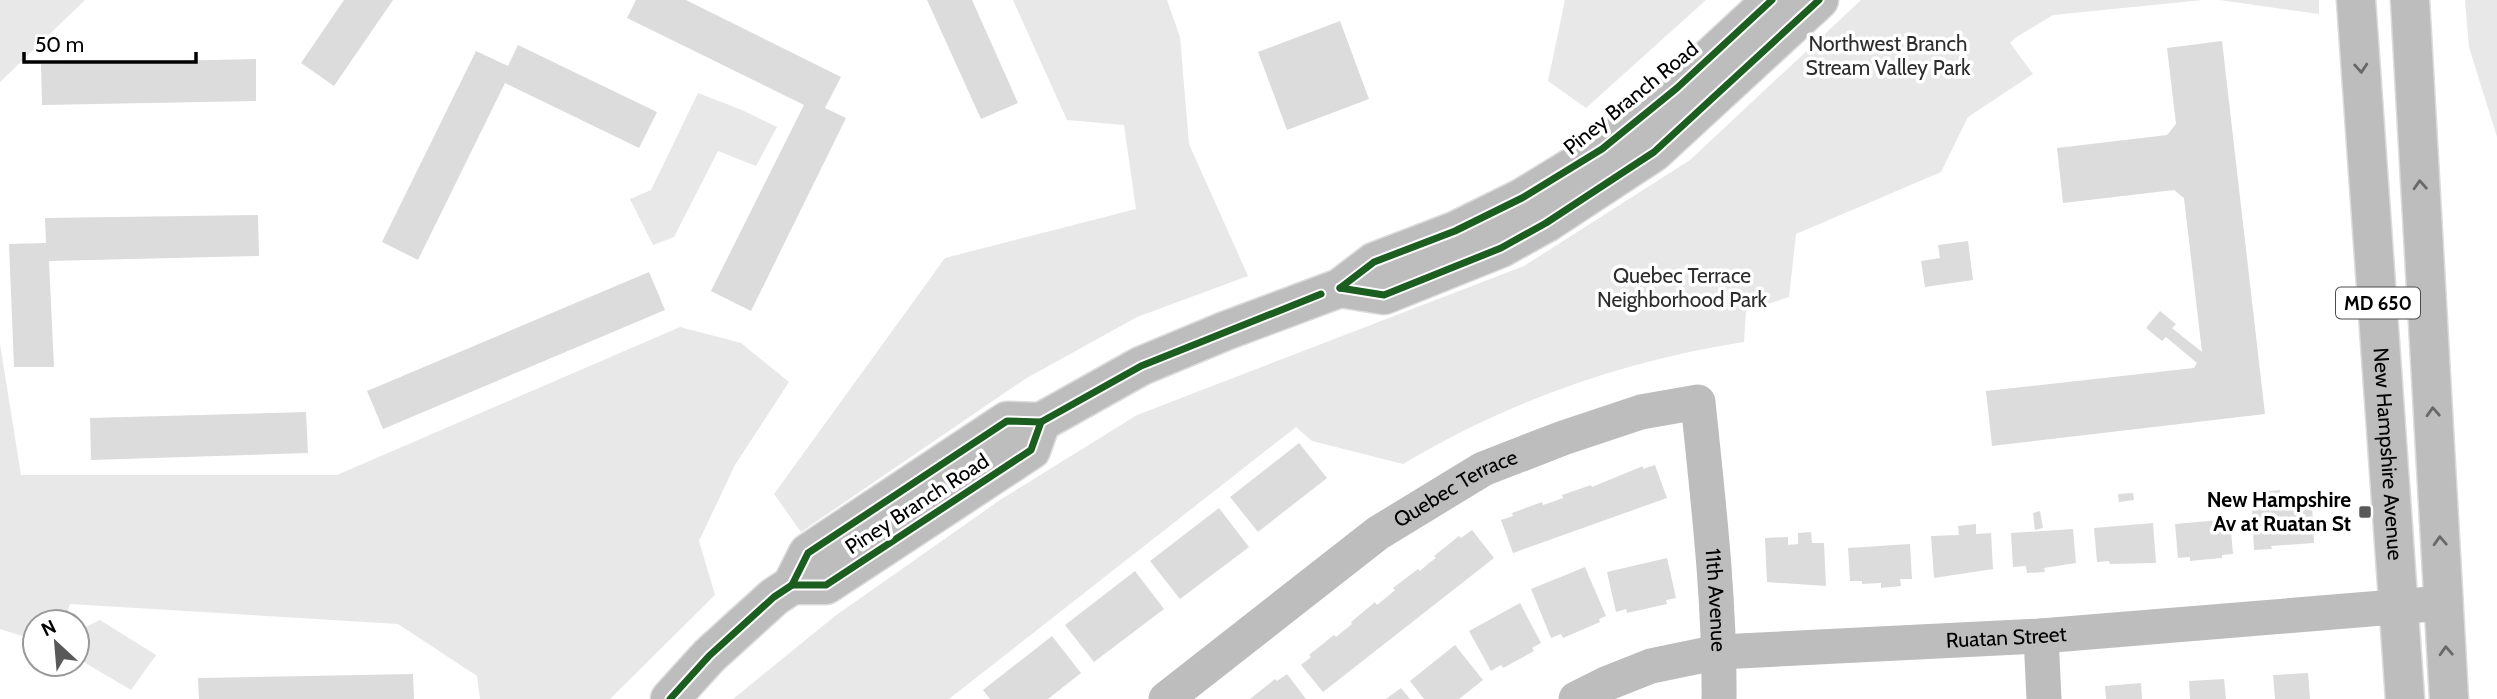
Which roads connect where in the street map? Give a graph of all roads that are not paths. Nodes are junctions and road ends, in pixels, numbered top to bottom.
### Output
1 (1772, 0) edge
2 (1819, 0) edge
3 (2356, 0) edge
4 (2410, 0) edge
5 (1340, 288) junction
6 (1708, 501) joint
7 (2443, 603) junction
8 (2400, 606) junction
9 (2041, 636) junction
10 (1719, 652) junction
11 (670, 699) edge
12 (1166, 699) edge
13 (1576, 699) edge
14 (1719, 699) edge
15 (2044, 699) edge
16 (2405, 699) edge
17 (2449, 699) edge

1 - 5 main road, Piney Branch Road
2 - 5 main road, Piney Branch Road
3 -> 8 main road, New Hampshire Avenue / MD 650
7 -> 4 main road, MD 650
5 - 11 main road, Piney Branch Road
6 - 10 street, 11th Avenue
6 - 12 street, Quebec Terrace
7 - 8 street, Ruatan Street
17 -> 7 main road, MD 650
8 - 9 street, Ruatan Street
8 - 16 main road, New Hampshire Avenue / MD 650
9 - 10 street, Ruatan Street
9 - 15 street
10 - 13 street, Ruatan Street
10 - 14 street, 11th Avenue

